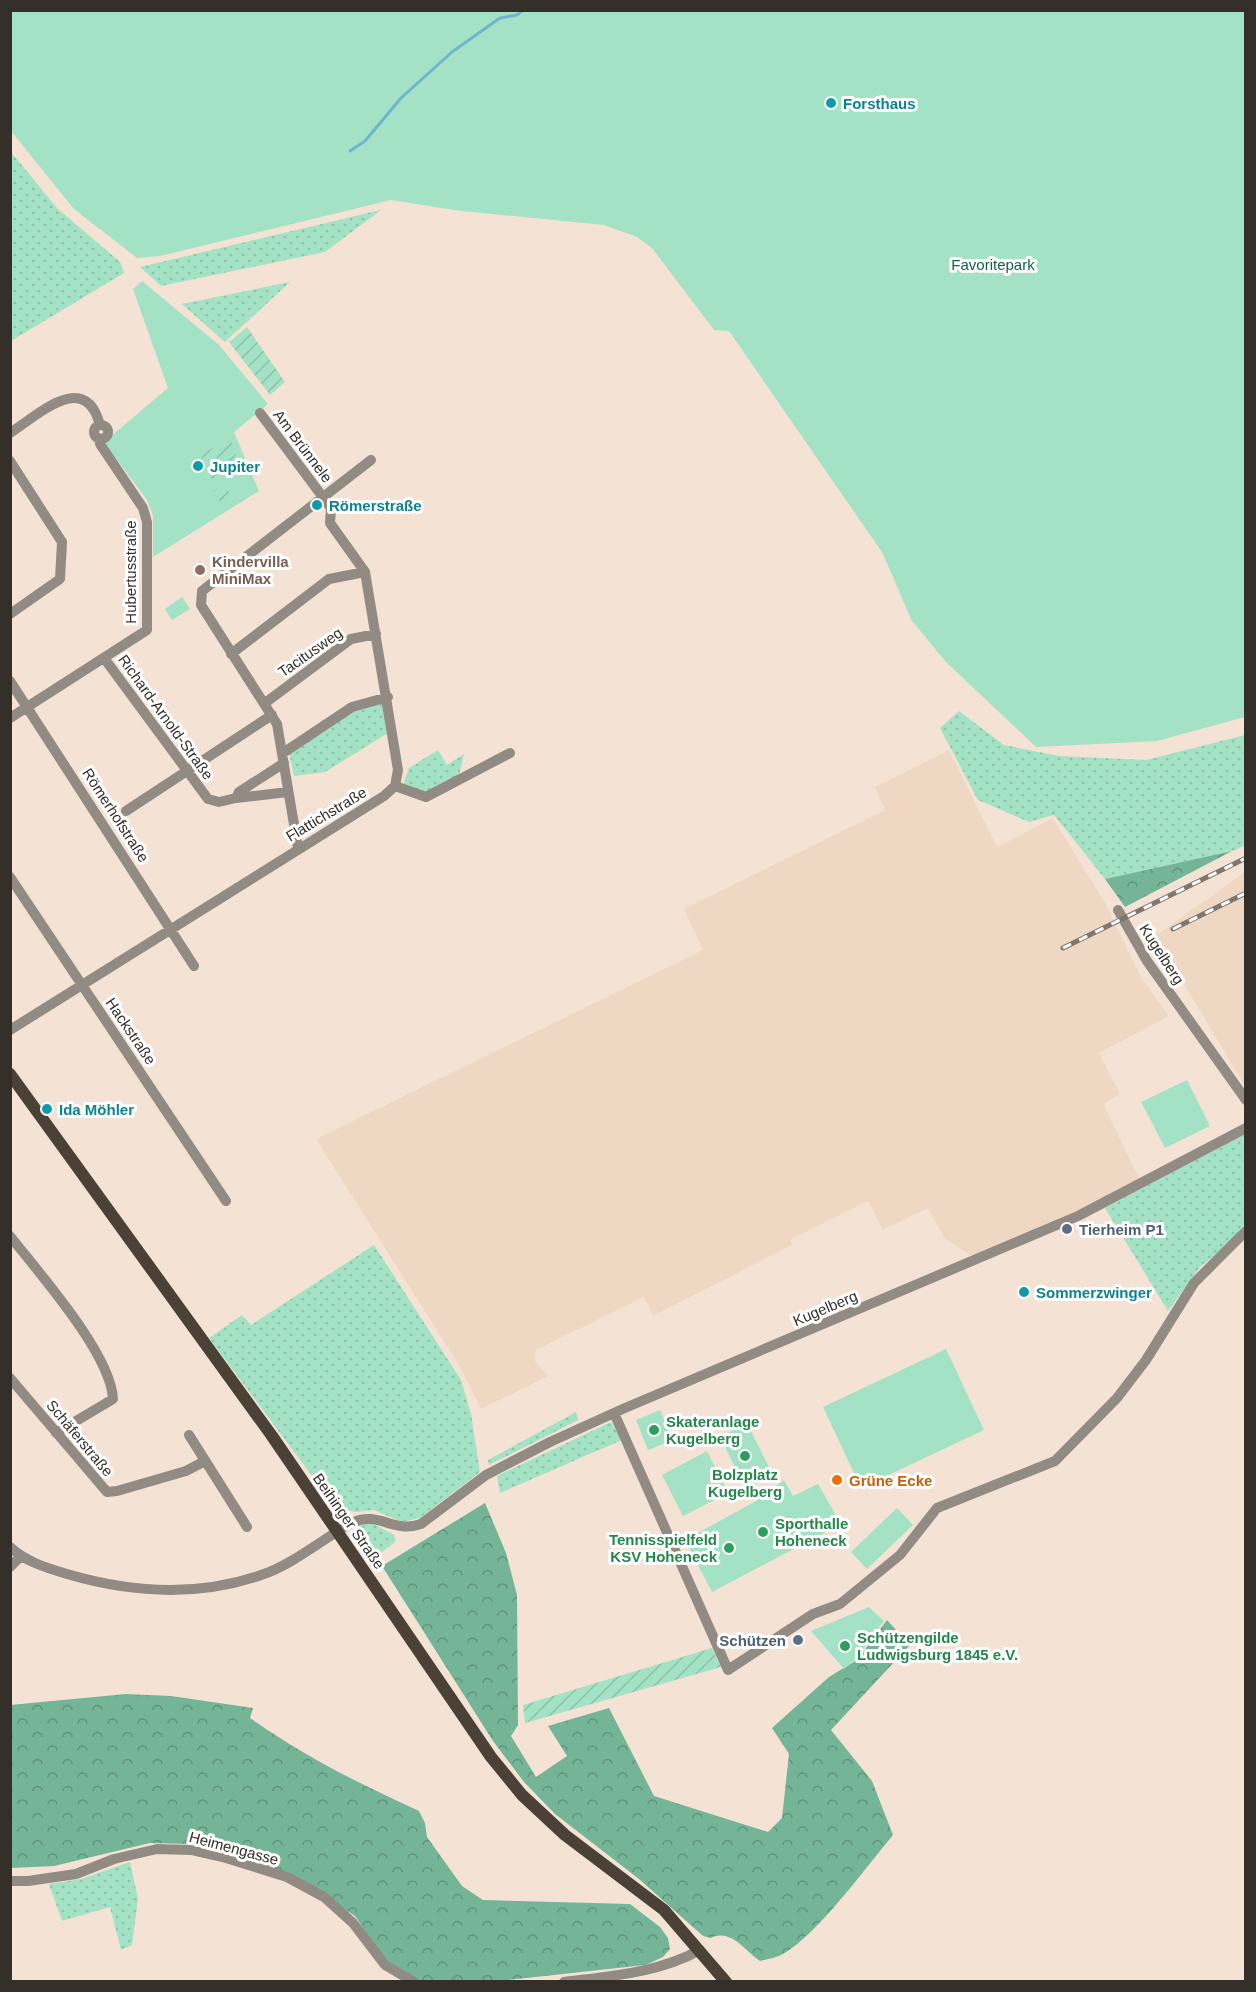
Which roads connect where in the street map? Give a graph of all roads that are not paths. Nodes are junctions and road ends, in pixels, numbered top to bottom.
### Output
1 (260, 413) dead end
2 (10, 433) edge
3 (371, 460) dead end
4 (10, 461) edge
5 (323, 497) junction
6 (365, 572) junction
7 (10, 614) edge
8 (376, 634) junction
9 (231, 654) junction
10 (104, 658) junction
11 (10, 681) edge
12 (388, 697) junction
13 (265, 703) junction
14 (27, 707) junction
15 (272, 715) junction
16 (10, 718) edge
17 (510, 753) dead end
18 (284, 758) junction
19 (188, 771) junction
20 (395, 786) junction
21 (288, 792) junction
22 (236, 798) junction
23 (126, 811) dead end
24 (298, 848) junction
25 (10, 877) edge
26 (1118, 910) dead end
27 (171, 928) junction
28 (194, 966) dead end
29 (82, 984) junction
30 (10, 1030) edge
31 (10, 1074) edge
32 (1245, 1100) edge
33 (1245, 1128) edge
34 (226, 1201) dead end
35 (1245, 1231) edge
36 (10, 1236) edge
37 (10, 1378) edge
38 (614, 1413) junction
39 (56, 1433) junction
40 (189, 1435) dead end
41 (205, 1461) junction
42 (247, 1527) dead end
43 (338, 1531) junction
44 (10, 1547) edge
45 (20, 1557) junction
46 (10, 1567) edge
47 (10, 1881) edge
48 (700, 1950) junction
49 (414, 1982) edge
50 (564, 1982) edge
51 (726, 1982) edge

1 - 5 street, Am Brünnele
2 - 10 street, Hubertusstraße
3 - 5 street, Am Brünnele
4 - 7 street
5 - 6 street
5 - 9 street, Am Brünnele
6 - 8 street
6 - 9 street
8 - 12 street
8 - 13 street, Tacitusweg
9 - 13 street
10 - 14 street, Hubertusstraße
10 - 19 street, Richard-Arnold-Straße
11 - 14 street, Römerhofstraße
12 - 18 street
12 - 20 street
13 - 15 street
14 - 16 street, Hubertusstraße
14 - 27 street, Römerhofstraße
15 - 18 street
15 - 19 street
17 - 20 street
18 - 21 street
18 - 22 street
19 - 22 street, Richard-Arnold-Straße
19 - 23 street
20 - 24 street, Flattichstraße
21 - 22 street, Richard-Arnold-Straße
21 - 24 street
24 - 27 street, Flattichstraße
25 - 29 street, Hackstraße
26 - 32 street, Kugelberg
27 - 28 street, Römerhofstraße
27 - 29 street, Flattichstraße
29 - 30 street, Flattichstraße
29 - 34 street, Hackstraße
31 - 43 main road, Beihinger Straße
33 - 38 street, Kugelberg
35 - 38 street
36 - 39 street
37 - 39 street, Schäferstraße
38 - 43 street, Kugelberg
39 - 41 street, Schäferstraße
40 - 41 street
41 - 42 street
43 - 45 street
43 - 48 main road, Beihinger Straße
44 - 45 street
45 - 46 street
47 - 49 street, Heimengasse
48 - 50 street
48 - 51 main road, Beihinger Straße

